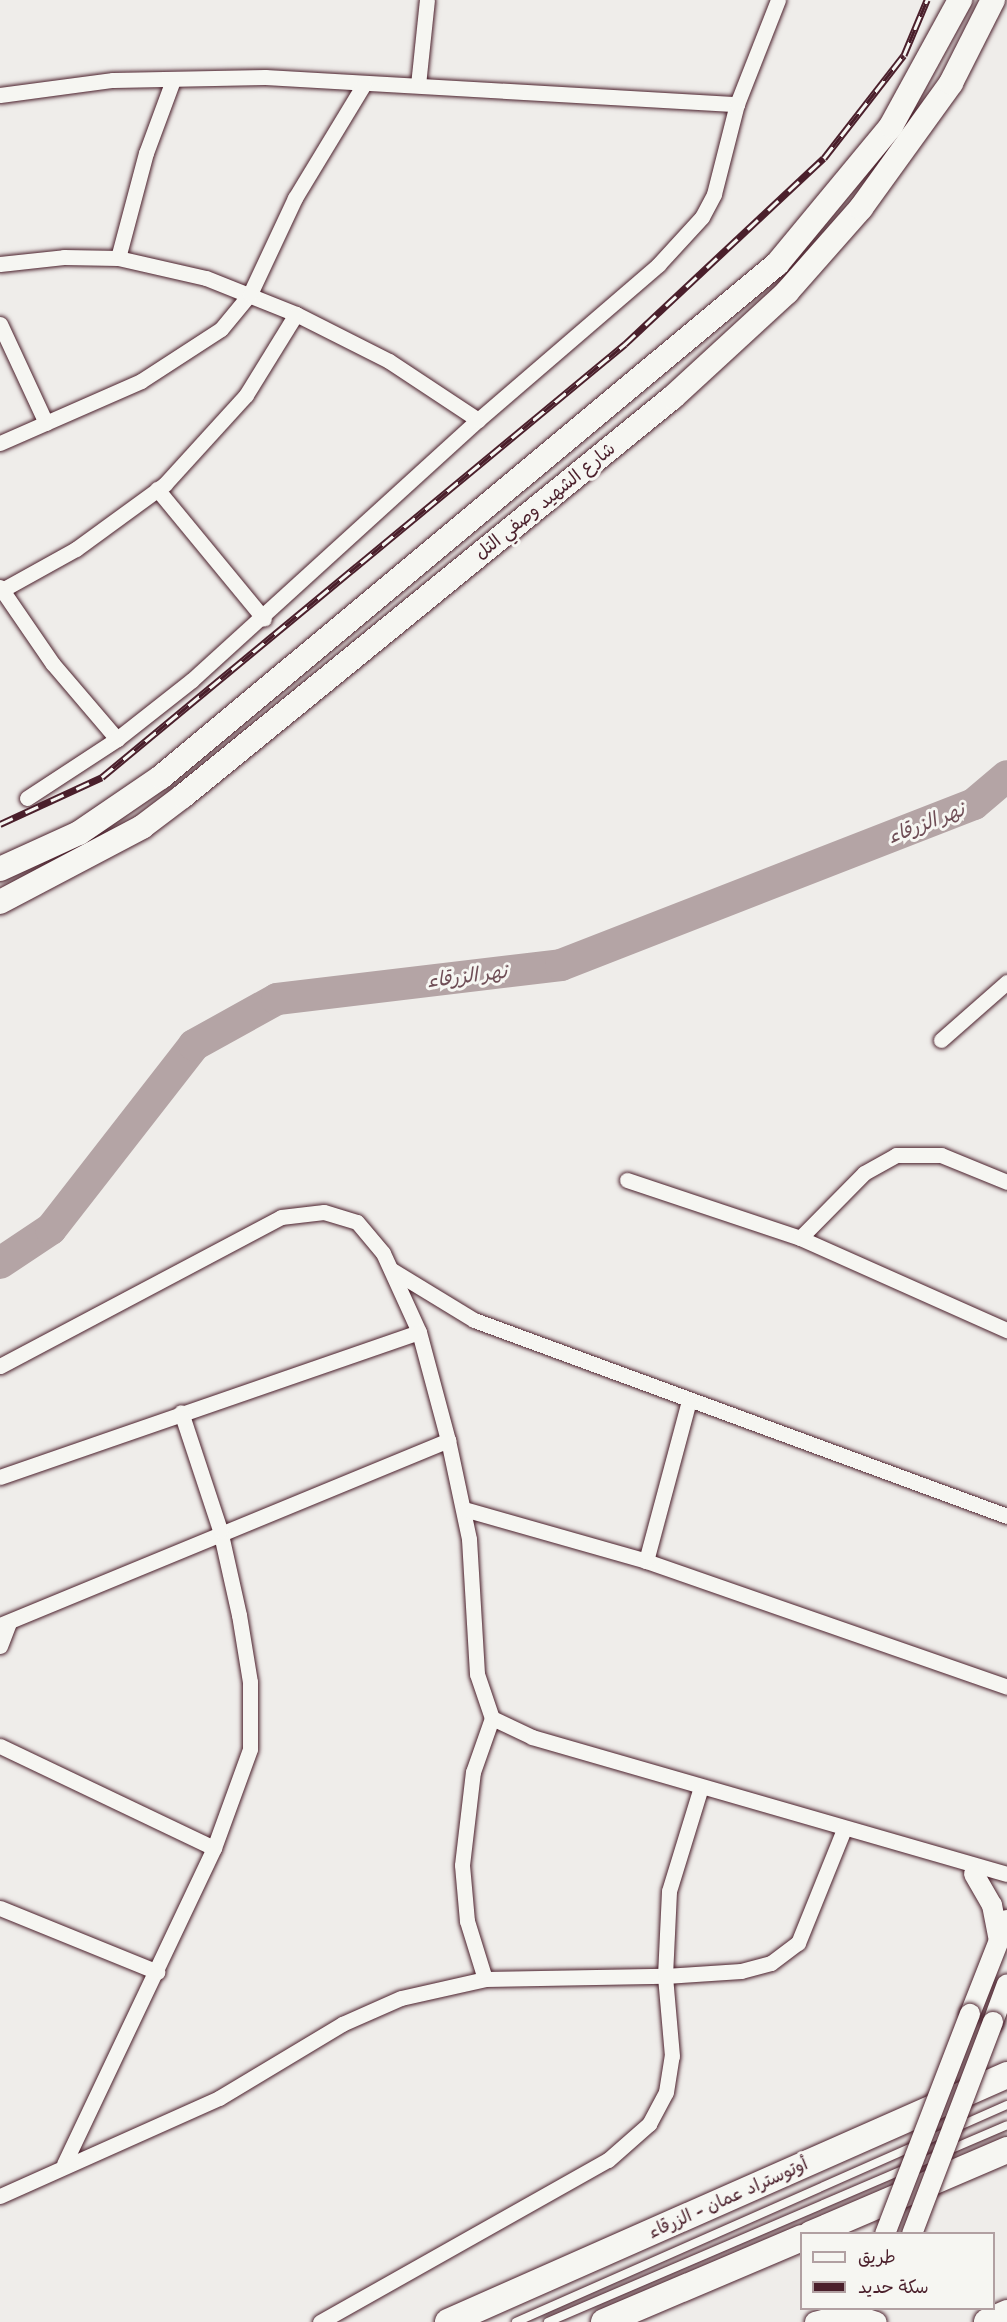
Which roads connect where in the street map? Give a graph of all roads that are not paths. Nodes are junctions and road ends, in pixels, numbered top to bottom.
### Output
1 (427, 0) edge
2 (960, 0) edge
3 (993, 0) edge
4 (774, 1) edge
5 (173, 80) junction
6 (364, 84) junction
7 (418, 85) junction
8 (0, 95) edge
9 (737, 104) junction
10 (118, 258) junction
11 (0, 264) edge
12 (250, 294) junction
13 (296, 314) junction
14 (0, 324) edge
15 (478, 420) junction
16 (46, 423) junction
17 (0, 442) edge
18 (157, 489) junction
19 (1, 588) edge
20 (264, 618) junction
21 (117, 739) junction
22 (27, 798) dead end
23 (0, 869) edge
24 (0, 902) edge
25 (1007, 982) edge
26 (941, 1040) dead end
27 (627, 1180) dead end
28 (1007, 1182) edge
29 (800, 1238) junction
30 (392, 1270) junction
31 (1007, 1330) edge
32 (419, 1332) junction
33 (0, 1366) edge
34 (689, 1401) junction
35 (181, 1412) junction
36 (448, 1440) junction
37 (0, 1477) edge
38 (464, 1509) junction
39 (1007, 1516) edge
40 (220, 1530) junction
41 (646, 1561) junction
42 (5, 1624) edge
43 (0, 1646) edge
44 (1007, 1687) edge
45 (492, 1718) junction
46 (0, 1746) edge
47 (701, 1787) junction
48 (844, 1829) junction
49 (214, 1848) junction
50 (942, 1857) junction
51 (974, 1874) junction
52 (1007, 1874) edge
53 (1007, 1884) edge
54 (0, 1908) edge
55 (1007, 1920) edge
56 (999, 1940) junction
57 (158, 1972) junction
58 (666, 1976) junction
59 (485, 1979) junction
60 (1007, 1984) edge
61 (1004, 2074) edge
62 (1007, 2105) edge
63 (1007, 2125) edge
64 (1007, 2150) edge
65 (64, 2164) junction
66 (0, 2196) edge
67 (816, 2232) edge
68 (886, 2232) edge
69 (913, 2232) edge
70 (800, 2238) edge
71 (839, 2311) edge
72 (1007, 2313) edge
73 (320, 2322) edge
74 (448, 2322) edge
75 (516, 2322) edge
76 (548, 2322) edge
77 (604, 2322) edge
78 (815, 2322) edge
79 (877, 2322) edge
80 (987, 2322) edge

1 - 7 street
2 - 23 main road, شارع الشهيد وصفي التل
3 - 24 main road, شارع الشهيد وصفي التل
4 - 9 street
5 - 6 street
5 - 8 street
5 - 10 street
6 - 7 street
6 - 12 street
7 - 9 street
9 - 15 street
10 - 11 street
10 - 12 street
12 - 13 street
12 - 16 street
13 - 15 street
13 - 18 street
14 - 16 street
15 - 20 street
16 - 17 street
18 - 19 street
18 - 20 street
19 - 21 street
20 - 21 street
21 - 22 street
25 - 26 street
27 - 29 street
28 - 29 street
29 - 31 street
30 - 32 street
30 - 33 street
30 - 34 street
32 - 35 street
32 - 36 street
34 - 39 street
34 - 41 street
35 - 37 street
35 - 40 street
36 - 38 street
36 - 40 street
38 - 41 street
38 - 45 street
40 - 42 street
40 - 49 street
41 - 44 street
42 - 43 street
45 - 47 street
45 - 59 street
46 - 49 street
47 - 48 street
47 - 58 street
48 - 50 street
48 - 58 street
49 - 57 street
50 - 51 street
50 - 52 street
51 - 53 street
51 - 56 street
54 - 57 street
55 - 56 street
56 - 68 street, bridge
57 - 65 street
58 - 59 street
58 - 73 street
59 - 65 street
60 - 69 street, bridge
61 - 74 highway, أوتوستراد عمان - الزرقاء
62 - 75 lane
63 - 76 lane
64 - 67 highway
65 - 66 street
70 - 77 highway
71 - 78 street
71 - 79 street
72 - 80 highway

